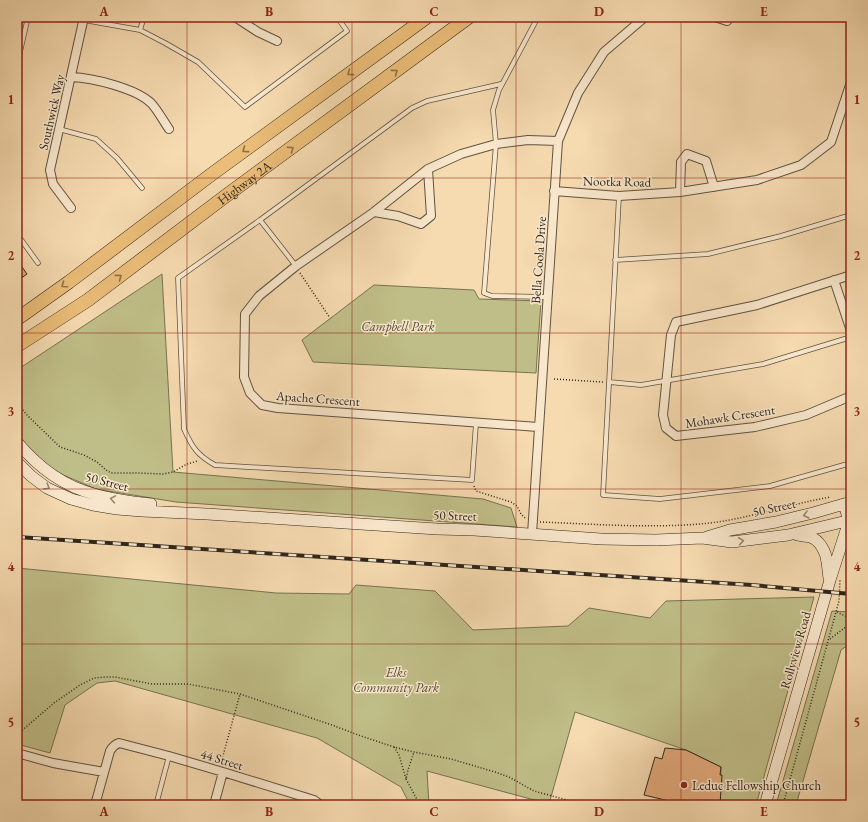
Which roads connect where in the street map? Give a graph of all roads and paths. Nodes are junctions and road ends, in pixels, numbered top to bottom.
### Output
1 (28, 17) edge
2 (144, 17) edge
3 (235, 17) edge
4 (337, 17) edge
5 (427, 17) edge
6 (469, 17) edge
7 (538, 17) edge
8 (645, 17) edge
9 (715, 17) edge
10 (730, 17) edge
11 (84, 18) edge
12 (140, 30) junction
13 (277, 41) dead end
14 (17, 65) edge
15 (71, 77) junction
16 (851, 82) edge
17 (502, 84) junction
18 (59, 129) junction
19 (169, 129) dead end
20 (558, 141) junction
21 (496, 144) junction
22 (428, 169) junction
23 (714, 187) junction
24 (142, 188) dead end
25 (554, 191) junction
26 (680, 192) junction
27 (618, 196) junction
28 (71, 208) dead end
29 (374, 212) junction
30 (851, 215) edge
31 (260, 220) junction
32 (17, 234) edge
33 (615, 260) junction
34 (38, 263) dead end
35 (296, 266) junction
36 (851, 275) edge
37 (834, 280) junction
38 (547, 297) junction
39 (18, 318) edge
40 (330, 318) dead end
41 (851, 331) edge
42 (851, 337) edge
43 (17, 346) edge
44 (554, 379) dead end
45 (667, 381) junction
46 (609, 382) junction
47 (851, 396) edge
48 (17, 403) edge
49 (476, 423) junction
50 (538, 427) junction
51 (17, 442) edge
52 (204, 459) junction
53 (17, 462) edge
54 (851, 463) edge
55 (472, 480) junction
56 (832, 497) dead end
57 (847, 503) edge
58 (207, 514) junction
59 (850, 520) edge
60 (533, 522) junction
61 (532, 534) junction
62 (788, 535) junction
63 (702, 538) junction
64 (835, 581) junction
65 (836, 612) junction
66 (851, 619) edge
67 (851, 623) edge
68 (829, 640) junction
69 (240, 694) junction
70 (18, 733) edge
71 (17, 739) edge
72 (394, 747) junction
73 (414, 752) junction
74 (17, 753) edge
75 (169, 756) junction
76 (220, 771) junction
77 (104, 772) junction
78 (406, 780) junction
79 (95, 805) edge
80 (156, 805) edge
81 (214, 805) edge
82 (321, 805) edge
83 (420, 805) edge
84 (585, 805) edge
85 (765, 805) edge
86 (783, 805) edge

1 - 14 lane
2 - 12 lane
3 - 13 street
4 - 12 lane
5 -> 39 main road, Highway 2A
43 -> 6 main road, Highway 2A
7 - 17 lane
8 - 20 street, Bella Coola Drive
9 - 10 street
11 - 12 lane
11 - 15 street, Southwick Way
15 - 18 street, Southwick Way
15 - 19 street
16 - 23 street, Nootka Road
17 - 21 lane
17 - 31 lane
18 - 24 lane
18 - 28 street, Southwick Way
20 - 21 street, Apache Crescent
20 - 25 street, Bella Coola Drive
21 - 22 street, Apache Crescent
21 - 38 lane
22 - 29 street, Apache Crescent
22 - 29 street
23 - 26 street, Nootka Road
23 - 26 street
25 - 27 street, Nootka Road
25 - 38 street, Bella Coola Drive
26 - 27 street, Nootka Road
27 - 33 lane
29 - 35 street, Apache Crescent
30 - 33 lane
31 - 35 lane
31 - 52 lane
32 - 34 lane
33 - 46 lane
35 - 40 path
35 - 49 street, Apache Crescent
36 - 37 street, Mohawk Crescent
37 - 41 street
37 - 45 street, Mohawk Crescent
38 - 50 street, Bella Coola Drive
42 - 45 lane
44 - 46 path
45 - 46 lane
45 - 47 street, Mohawk Crescent
46 - 54 lane
48 - 52 path
49 - 50 street, Apache Crescent
49 - 55 lane
50 - 60 street, Bella Coola Drive
58 -> 51 main road, 50 Street
52 - 55 lane
53 -> 58 main road, 50 Street
55 - 60 path
56 - 60 path
57 - 59 main road
57 -> 63 main road, 50 Street
58 - 61 main road, 50 Street
59 - 62 main road, 50 Street
59 - 64 main road, Rollyview Road
60 - 61 street, Bella Coola Drive
61 - 63 main road, 50 Street
63 -> 62 main road, 50 Street
62 - 64 main road
64 - 65 path
64 - 85 main road, Rollyview Road
65 - 66 path
65 - 68 path
67 - 68 path
68 - 86 path
69 - 70 path
69 - 72 path
69 - 76 path
70 - 71 path
72 - 73 path
72 - 78 path
73 - 78 path
73 - 84 path
74 - 77 street
75 - 76 street, 44 Street
75 - 77 street, 44 Street
75 - 80 lane
76 - 81 street
76 - 82 street, 44 Street
77 - 79 street
78 - 83 path

